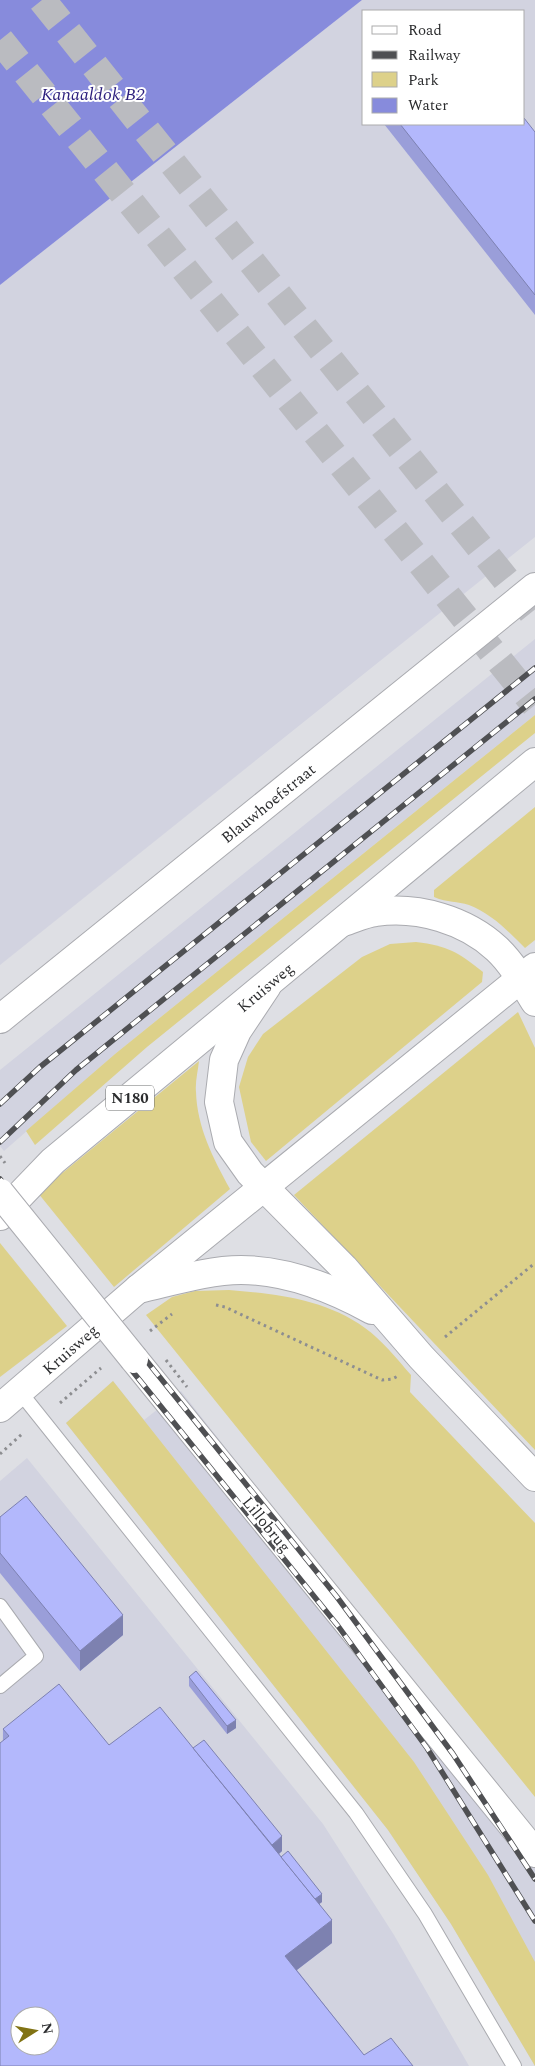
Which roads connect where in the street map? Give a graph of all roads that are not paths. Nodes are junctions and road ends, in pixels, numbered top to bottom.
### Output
1 (535, 587) edge
2 (535, 762) edge
3 (343, 922) junction
4 (528, 973) edge
5 (267, 986) junction
6 (535, 1002) edge
7 (0, 1019) edge
8 (265, 1188) junction
9 (0, 1193) edge
10 (0, 1216) edge
11 (138, 1289) junction
12 (386, 1319) junction
13 (10, 1400) edge
14 (535, 1477) edge
15 (0, 1606) edge
16 (0, 1686) edge
17 (535, 1853) edge
18 (514, 2066) edge

1 - 7 main road, Blauwhoefstraat
2 - 3 main road, Kruisweg / N180
3 - 4 main road
3 - 5 main road, Kruisweg / N180
4 - 6 main road
4 - 8 main road, Kruisweg
5 - 8 main road
5 - 10 main road, Kruisweg / N180
8 - 11 main road, Kruisweg
8 - 12 main road
9 - 17 main road, Lillobrug, bridge
11 - 12 main road
11 - 13 main road, Kruisweg
12 - 14 main road
13 - 18 lane
15 - 16 lane

